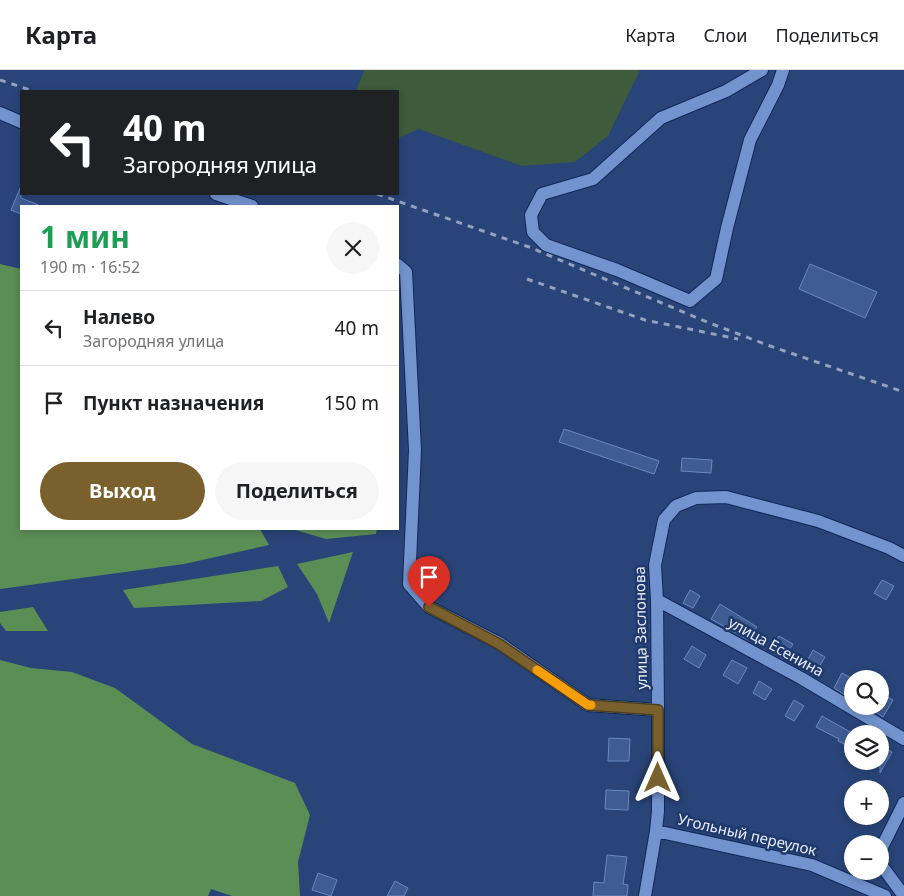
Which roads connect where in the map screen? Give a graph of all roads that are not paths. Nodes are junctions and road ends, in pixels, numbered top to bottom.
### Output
1 (762, 70) edge
2 (783, 70) edge
3 (0, 113) edge
4 (20, 122) edge
5 (219, 195) edge
6 (249, 205) edge
7 (399, 266) edge
8 (904, 556) edge
9 (657, 600) junction
10 (658, 710) junction
11 (904, 739) edge
12 (904, 803) edge
13 (656, 831) junction
14 (888, 835) edge
15 (889, 876) edge
16 (645, 896) edge
17 (885, 896) edge
18 (904, 896) edge

1 - 2 street
3 - 4 street
5 - 6 street
7 - 10 street
8 - 9 street, улица Заслонова
9 - 10 street, улица Заслонова
9 - 11 street, улица Есенина
10 - 13 street, улица Заслонова
12 - 14 street
13 - 16 street, улица Заслонова
13 - 17 street, Угольный переулок
15 - 18 street

